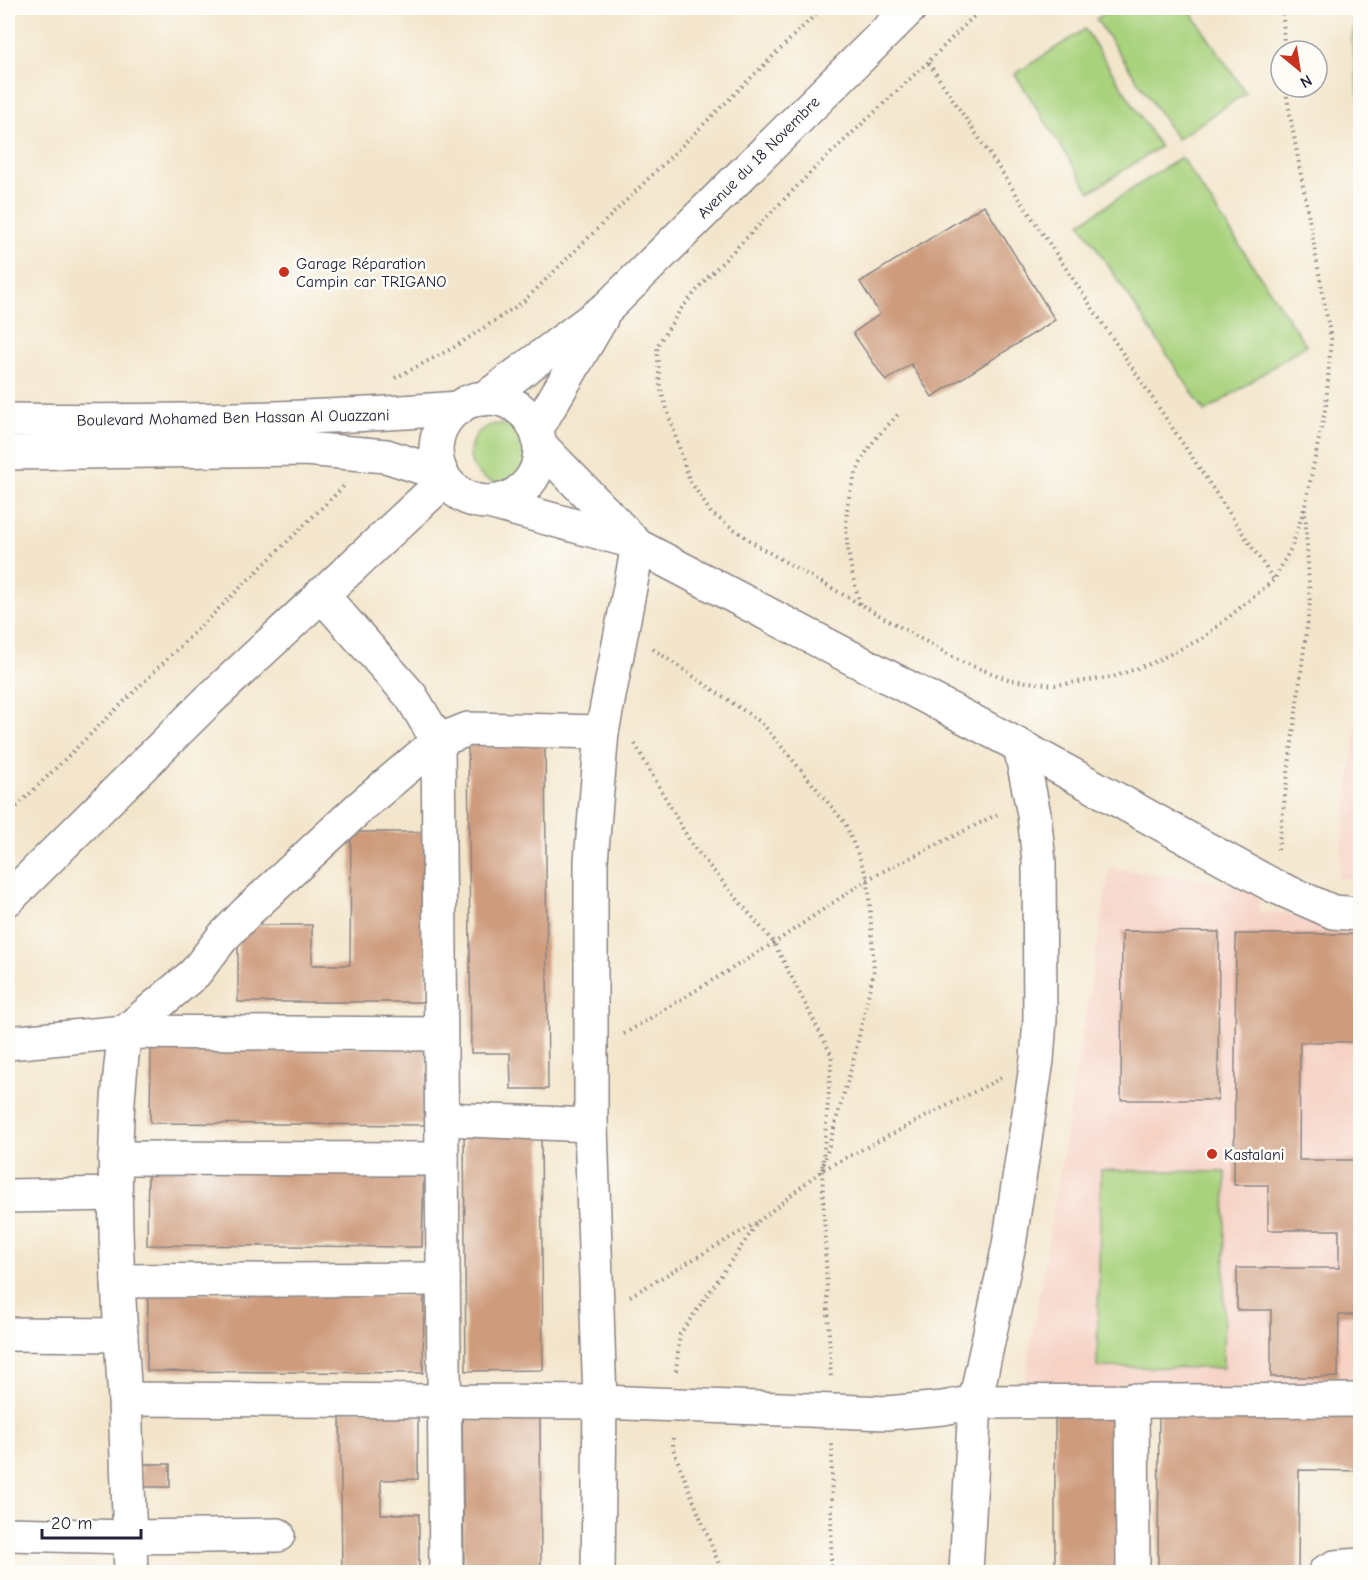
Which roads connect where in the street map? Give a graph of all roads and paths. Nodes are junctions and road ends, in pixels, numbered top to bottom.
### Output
1 (910, 8) edge
2 (982, 8) edge
3 (1283, 8) edge
4 (1284, 39) edge
5 (928, 62) junction
6 (1287, 99) edge
7 (608, 307) junction
8 (471, 403) junction
9 (900, 412) dead end
10 (8, 420) edge
11 (538, 438) junction
12 (8, 453) edge
13 (443, 477) junction
14 (489, 502) junction
15 (1305, 506) junction
16 (634, 543) junction
17 (1274, 580) junction
18 (321, 594) junction
19 (860, 604) junction
20 (620, 627) junction
21 (602, 732) junction
22 (634, 735) dead end
23 (438, 741) junction
24 (1020, 746) junction
25 (1031, 798) junction
26 (867, 879) junction
27 (1274, 886) junction
28 (8, 899) edge
29 (1360, 914) edge
30 (774, 943) junction
31 (125, 1032) junction
32 (439, 1034) junction
33 (8, 1043) edge
34 (590, 1054) junction
35 (1037, 1060) junction
36 (443, 1119) junction
37 (591, 1125) junction
38 (115, 1158) junction
39 (442, 1159) junction
40 (822, 1170) junction
41 (116, 1194) junction
42 (8, 1196) edge
43 (759, 1221) junction
44 (443, 1279) junction
45 (118, 1281) junction
46 (598, 1314) junction
47 (8, 1334) edge
48 (121, 1335) junction
49 (125, 1399) junction
50 (1132, 1400) junction
51 (1360, 1400) edge
52 (600, 1402) junction
53 (975, 1402) junction
54 (444, 1403) junction
55 (672, 1406) junction
56 (832, 1410) junction
57 (8, 1534) edge
58 (278, 1536) dead end
59 (130, 1537) junction
60 (1360, 1565) edge
61 (131, 1572) edge
62 (446, 1572) edge
63 (598, 1572) edge
64 (722, 1572) edge
65 (831, 1572) edge
66 (966, 1572) edge
67 (1133, 1572) edge
68 (1325, 1572) edge

1 - 7 street, Avenue du 18 Novembre
2 - 5 path
3 - 4 path
5 - 17 path
5 - 19 path
6 - 15 path
7 - 8 street, Avenue du 18 Novembre
7 - 11 street, Avenue du 18 Novembre
8 - 10 street, Boulevard Mohamed Ben Hassan Al Ouazzani
8 - 11 street
8 - 13 street
9 - 19 path
11 - 14 street
11 - 16 street
12 - 13 street, Boulevard Mohamed Ben Hassan Al Ouazzani
13 - 14 street
13 - 18 street
14 - 16 street
15 - 17 path
15 - 27 path
16 - 20 street
16 - 24 street
17 - 19 path
18 - 23 street
18 - 28 street
20 - 21 street
20 - 26 path
21 - 23 street
21 - 34 street
22 - 30 path
23 - 31 street
23 - 32 street
24 - 25 street
24 - 27 street
25 - 26 path
25 - 35 street
26 - 30 path
26 - 40 path
27 - 29 street
30 - 34 path
30 - 40 path
31 - 32 street
31 - 33 street
31 - 38 street
32 - 36 street
34 - 37 street
35 - 40 path
35 - 53 street
36 - 37 street
36 - 39 street
37 - 46 street
38 - 39 street
38 - 41 street
39 - 44 street
40 - 43 path
40 - 56 path
41 - 42 street
41 - 45 street
43 - 46 path
43 - 55 path
44 - 45 street
44 - 54 street
45 - 48 street
46 - 52 street
47 - 48 street
48 - 49 street
49 - 54 street
49 - 59 street
50 - 51 street
50 - 53 street
50 - 67 street
52 - 54 street
52 - 55 street
52 - 63 street
53 - 56 street
53 - 66 street
54 - 62 street
55 - 56 street
55 - 64 path
56 - 65 path
57 - 59 street
58 - 59 street
59 - 61 street
60 - 68 street

